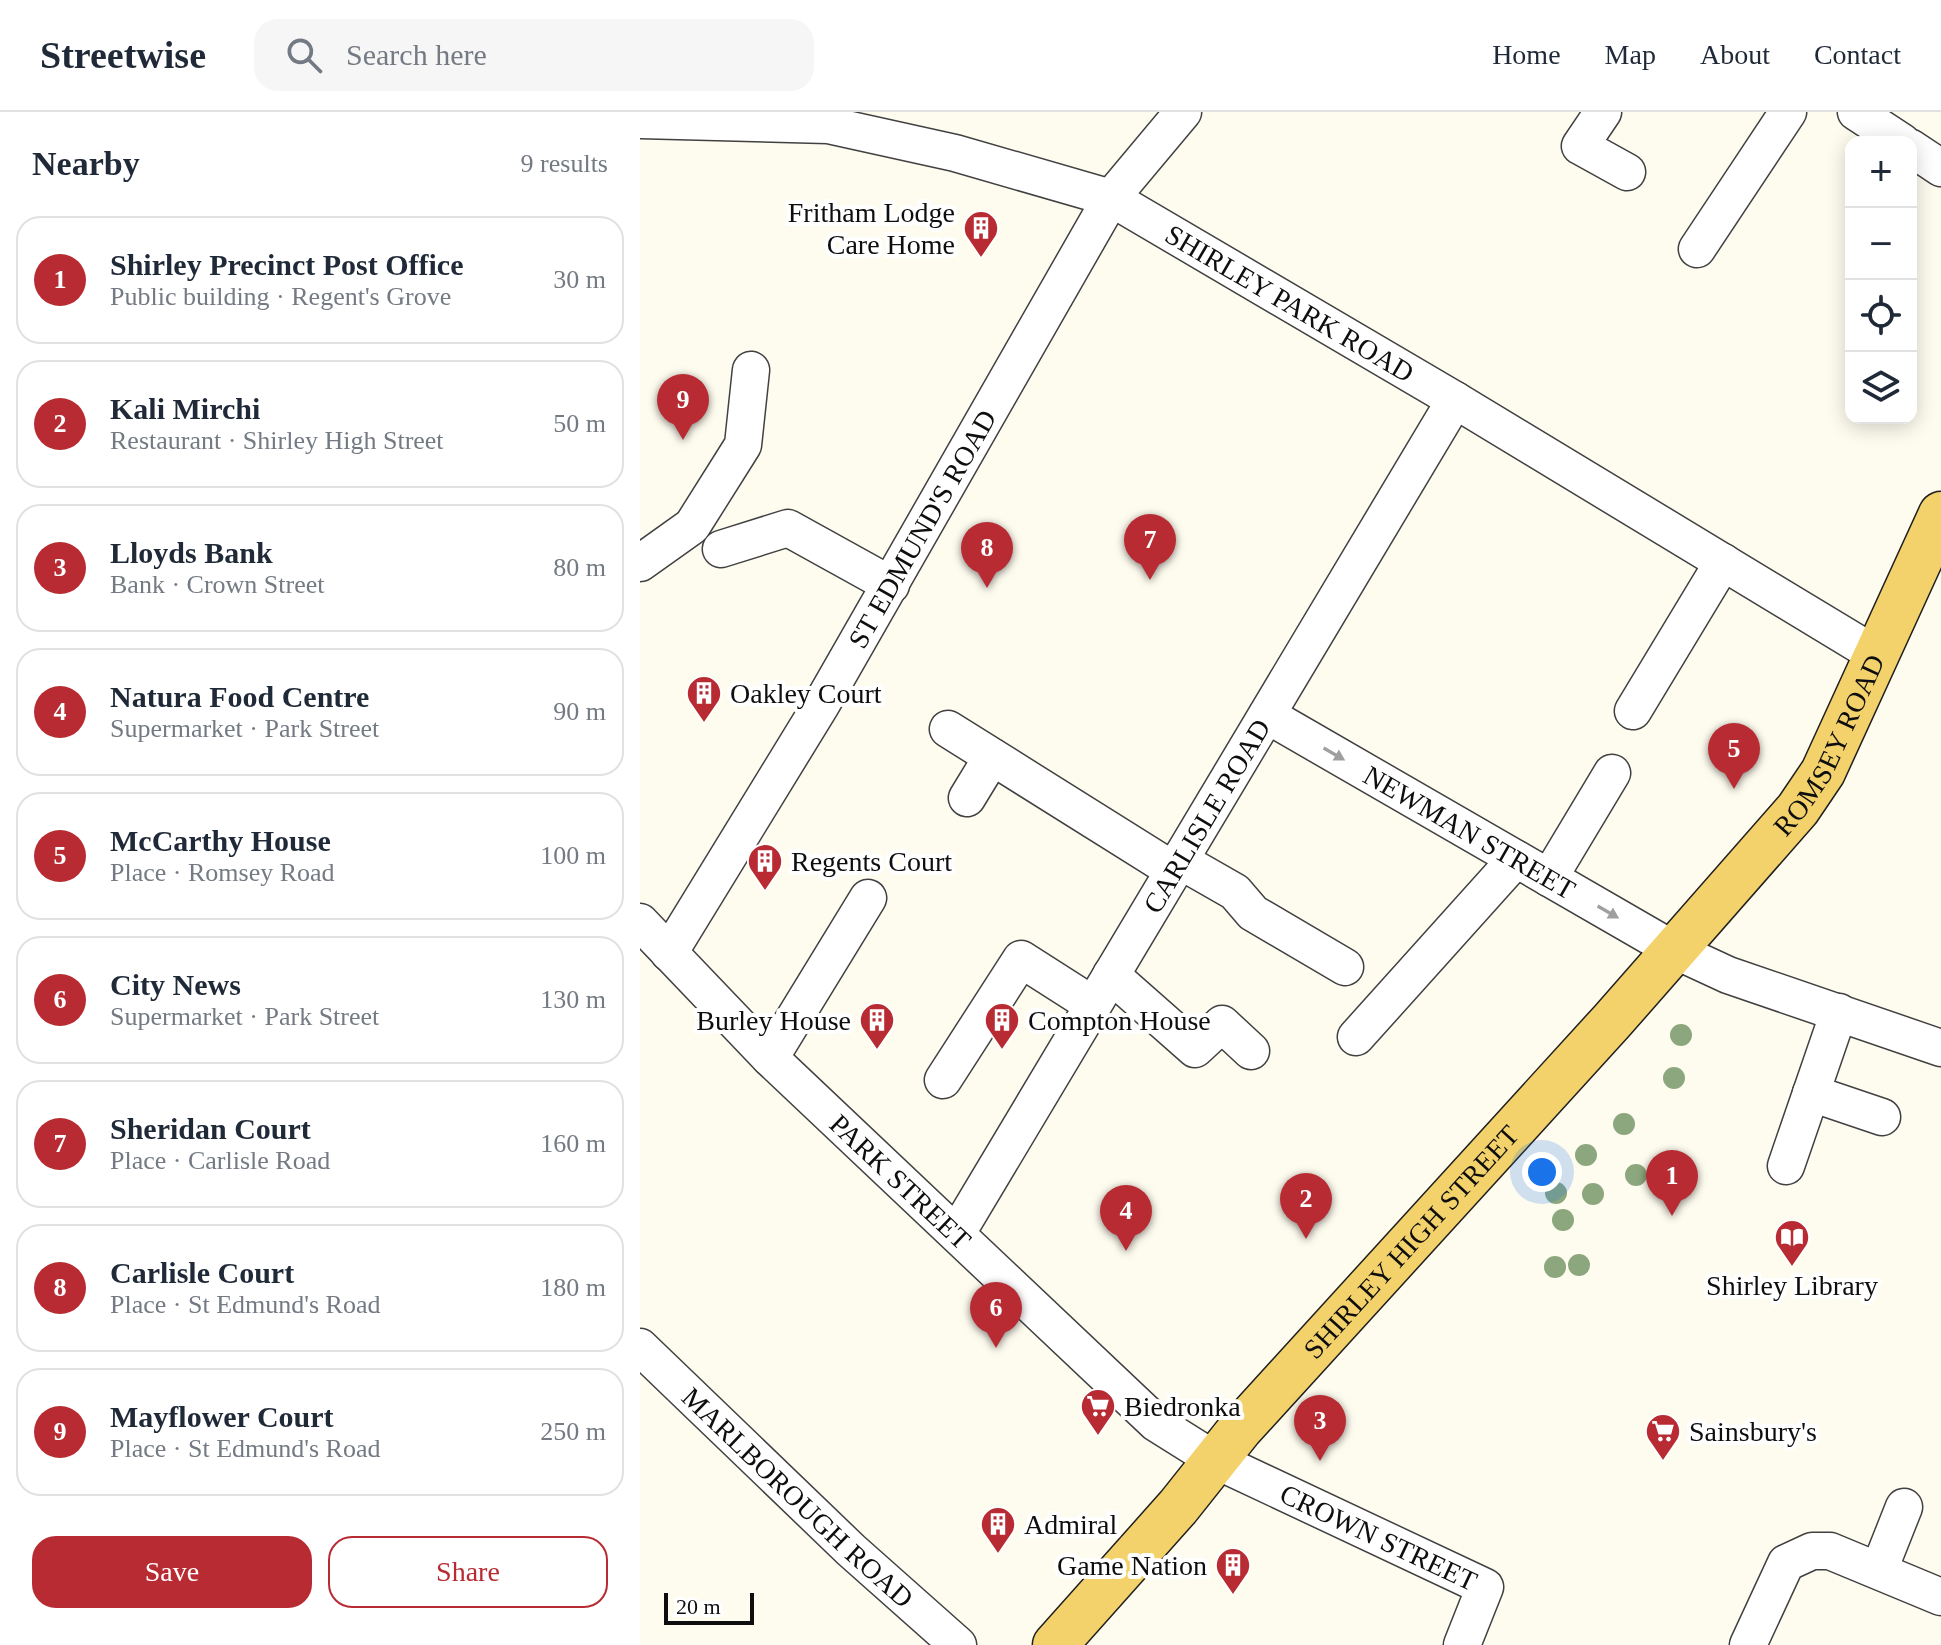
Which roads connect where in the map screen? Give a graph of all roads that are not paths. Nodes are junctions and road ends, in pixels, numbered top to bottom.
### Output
1 (1183, 112) edge
2 (1603, 112) edge
3 (1788, 112) edge
4 (1856, 112) edge
5 (828, 119) edge
6 (640, 120) edge
7 (1893, 136) edge
8 (1917, 152) edge
9 (1941, 168) edge
10 (1627, 172) dead end
11 (1111, 198) junction
12 (1697, 249) dead end
13 (751, 370) dead end
14 (1455, 400) junction
15 (1941, 514) edge
16 (721, 549) dead end
17 (1723, 562) junction
18 (640, 563) edge
19 (891, 585) junction
20 (1878, 656) junction
21 (1633, 711) dead end
22 (1267, 715) junction
23 (948, 729) dead end
24 (992, 757) junction
25 (1612, 773) dead end
26 (967, 798) dead end
27 (1516, 859) junction
28 (1176, 865) junction
29 (1549, 878) junction
30 (868, 898) dead end
31 (640, 922) edge
32 (1674, 950) junction
33 (669, 953) junction
34 (1345, 967) dead end
35 (1102, 990) junction
36 (1839, 1012) junction
37 (1356, 1037) dead end
38 (1941, 1048) edge
39 (1251, 1051) dead end
40 (770, 1058) junction
41 (943, 1080) dead end
42 (1811, 1093) junction
43 (1882, 1117) dead end
44 (1786, 1166) dead end
45 (957, 1233) junction
46 (640, 1347) edge
47 (1215, 1460) junction
48 (1904, 1507) dead end
49 (1879, 1570) junction
50 (1941, 1597) edge
51 (958, 1645) edge
52 (1055, 1645) edge
53 (1462, 1645) edge
54 (1748, 1645) edge

1 - 11 street, ST EDMUND'S ROAD
2 - 10 street
3 - 12 street
4 - 7 street
5 - 6 street, SHIRLEY PARK ROAD
5 - 11 street, SHIRLEY PARK ROAD
8 - 9 street
11 - 14 street, SHIRLEY PARK ROAD
11 - 19 street, ST EDMUND'S ROAD
13 - 18 street
14 - 17 street, SHIRLEY PARK ROAD
14 - 22 street, CARLISLE ROAD
15 - 20 main road, ROMSEY ROAD
16 - 19 street
17 - 20 street, SHIRLEY PARK ROAD
17 - 21 street
19 - 33 street, ST EDMUND'S ROAD
20 - 32 main road, ROMSEY ROAD
22 -> 27 street, NEWMAN STREET
22 - 28 street, CARLISLE ROAD
23 - 24 street
24 - 26 street
24 - 28 street
25 - 29 street
27 - 29 street, NEWMAN STREET
27 - 37 street
28 - 34 street
28 - 35 street, CARLISLE ROAD
29 -> 32 street, NEWMAN STREET
30 - 40 street
31 - 33 street, PARK STREET
32 - 36 street, NEWMAN STREET
32 - 47 main road, SHIRLEY HIGH STREET
33 - 40 street, PARK STREET
35 - 39 street
35 - 41 street
35 - 45 street, CARLISLE ROAD
36 - 38 street, NEWMAN STREET
36 - 42 street
40 - 45 street, PARK STREET
42 - 43 street
42 - 44 street
45 - 47 street, PARK STREET
46 - 51 street, MARLBOROUGH ROAD
47 - 52 main road, SHIRLEY HIGH STREET
47 - 53 street, CROWN STREET
48 - 49 street
49 - 50 street
49 - 54 street

